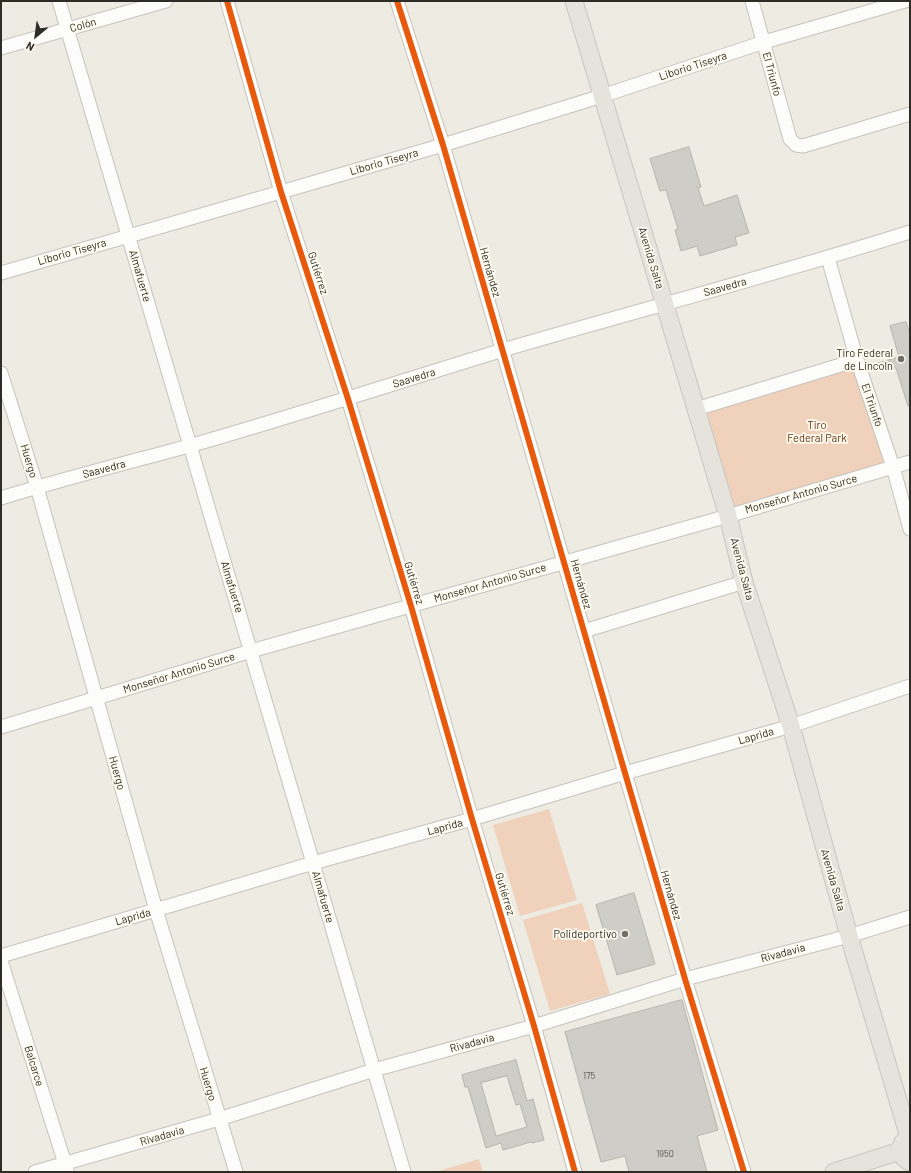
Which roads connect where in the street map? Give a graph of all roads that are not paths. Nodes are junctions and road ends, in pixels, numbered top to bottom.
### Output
1 (59, 1) edge
2 (166, 1) edge
3 (228, 1) edge
4 (397, 1) edge
5 (574, 1) edge
6 (752, 1) edge
7 (905, 1) edge
8 (67, 29) junction
9 (764, 42) junction
10 (1, 48) edge
11 (602, 96) junction
12 (910, 114) edge
13 (443, 145) junction
14 (281, 192) junction
15 (910, 232) edge
16 (129, 236) junction
17 (828, 258) junction
18 (1, 272) edge
19 (665, 303) junction
20 (503, 351) junction
21 (857, 360) junction
22 (1, 373) edge
23 (348, 399) junction
24 (696, 410) junction
25 (190, 446) junction
26 (910, 462) edge
27 (893, 467) junction
28 (37, 487) junction
29 (1, 498) edge
30 (728, 516) junction
31 (910, 530) edge
32 (564, 562) junction
33 (744, 582) junction
34 (411, 606) junction
35 (584, 631) junction
36 (251, 651) junction
37 (910, 686) edge
38 (96, 698) junction
39 (790, 726) junction
40 (1, 727) edge
41 (625, 773) junction
42 (472, 819) junction
43 (313, 863) junction
44 (156, 910) junction
45 (910, 916) edge
46 (849, 936) junction
47 (1, 956) edge
48 (1, 961) edge
49 (685, 979) junction
50 (534, 1026) junction
51 (374, 1070) junction
52 (219, 1119) junction
53 (907, 1147) edge
54 (66, 1168) edge
55 (35, 1172) edge
56 (236, 1172) edge
57 (404, 1172) edge
58 (575, 1172) edge
59 (744, 1172) edge
60 (834, 1172) edge

1 - 8 street, Almafuerte
2 - 8 street, Colón
3 - 14 street, Gutiérrez
4 - 13 street, Hernández
5 - 11 main road, Avenida Salta
6 - 9 street, El Triunfo
7 - 9 street, Liborio Tiseyra
8 - 10 street, Colón
8 - 16 street, Almafuerte
9 - 11 street, Liborio Tiseyra
9 - 12 street, El Triunfo
11 - 13 street, Liborio Tiseyra
11 - 19 main road, Avenida Salta
13 - 14 street, Liborio Tiseyra
13 - 20 street, Hernández
14 - 16 street, Liborio Tiseyra
14 - 23 street, Gutiérrez
15 - 17 street, Saavedra
16 - 18 street, Liborio Tiseyra
16 - 25 street, Almafuerte
17 - 19 street, Saavedra
17 - 21 street, El Triunfo
19 - 20 street, Saavedra
19 - 24 main road, Avenida Salta
20 - 23 street, Saavedra
20 - 32 street, Hernández
21 - 24 street
21 - 27 street, El Triunfo
22 - 28 street, Huergo
23 - 25 street, Saavedra
23 - 34 street, Gutiérrez
24 - 30 main road, Avenida Salta
25 - 28 street, Saavedra
25 - 36 street, Almafuerte
26 - 27 street, Monseñor Antonio Surce
27 - 30 street, Monseñor Antonio Surce
27 - 31 street, El Triunfo
28 - 29 street, Saavedra
28 - 38 street, Huergo
30 - 32 street, Monseñor Antonio Surce
30 - 33 main road, Avenida Salta
32 - 34 street, Monseñor Antonio Surce
32 - 35 street, Hernández
33 - 35 street
33 - 39 main road, Avenida Salta
34 - 36 street, Monseñor Antonio Surce
34 - 42 street, Gutiérrez
35 - 41 street, Hernández
36 - 38 street, Monseñor Antonio Surce
36 - 43 street, Almafuerte
37 - 39 street, Laprida
38 - 40 street, Monseñor Antonio Surce
38 - 44 street, Huergo
39 - 41 street, Laprida
39 - 46 main road, Avenida Salta
41 - 42 street, Laprida
41 - 49 street, Hernández
42 - 43 street, Laprida
42 - 50 street, Gutiérrez
43 - 44 street, Laprida
43 - 51 street, Almafuerte
44 - 47 street, Laprida
44 - 52 street, Huergo
45 - 46 street, Rivadavia
46 - 49 street, Rivadavia
46 - 53 main road, Avenida Salta
48 - 54 street, Balcarce
49 - 50 street, Rivadavia
49 - 59 street, Hernández
50 - 51 street, Rivadavia
50 - 58 street, Gutiérrez
51 - 52 street, Rivadavia
51 - 57 street, Almafuerte
52 - 54 street, Rivadavia
52 - 56 street, Huergo
53 - 60 main road
54 - 55 street, Rivadavia

